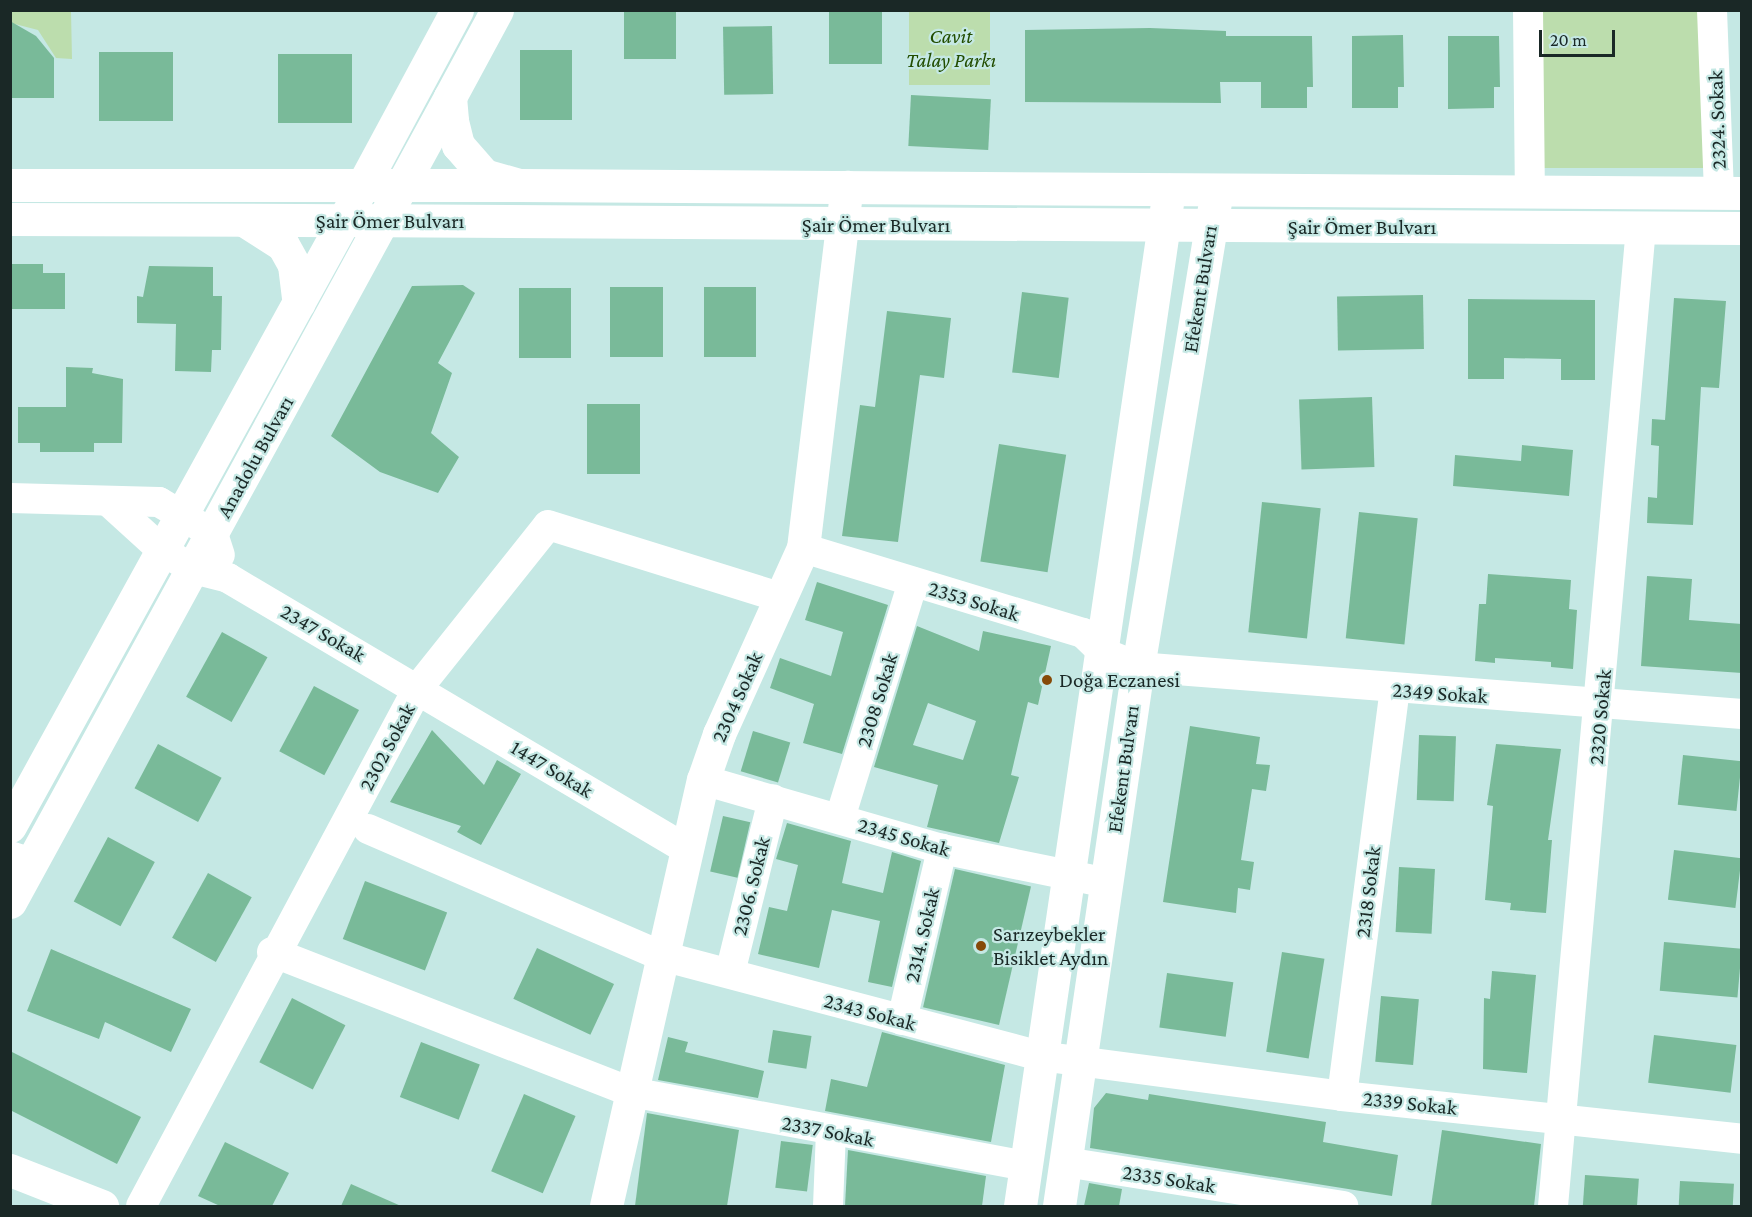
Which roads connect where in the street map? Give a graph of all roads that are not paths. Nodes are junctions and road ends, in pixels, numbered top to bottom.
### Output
1 (457, 10) edge
2 (497, 10) edge
3 (1528, 10) edge
4 (1712, 10) edge
5 (450, 97) junction
6 (363, 184) junction
7 (10, 185) edge
8 (404, 185) junction
9 (518, 185) junction
10 (847, 187) junction
11 (1169, 189) junction
12 (1217, 191) junction
13 (1530, 192) junction
14 (1730, 193) edge
15 (10, 219) edge
16 (244, 220) junction
17 (344, 220) junction
18 (383, 221) junction
19 (1163, 224) junction
20 (845, 226) junction
21 (1211, 226) junction
22 (1641, 227) junction
23 (1742, 228) edge
24 (299, 303) junction
25 (10, 498) edge
26 (110, 503) junction
27 (183, 515) junction
28 (213, 534) junction
29 (804, 548) junction
30 (163, 551) junction
31 (193, 569) junction
32 (228, 578) junction
33 (914, 582) junction
34 (782, 598) junction
35 (1104, 653) junction
36 (1138, 667) junction
37 (418, 688) junction
38 (1395, 689) junction
39 (1602, 705) junction
40 (1742, 714) edge
41 (703, 780) junction
42 (773, 799) junction
43 (840, 818) junction
44 (10, 826) edge
45 (368, 829) dead end
46 (686, 849) junction
47 (942, 849) junction
48 (21, 860) edge
49 (1068, 876) junction
50 (1107, 883) junction
51 (10, 902) edge
52 (274, 953) junction
53 (662, 956) junction
54 (730, 973) junction
55 (902, 1020) junction
56 (1040, 1056) junction
57 (1080, 1061) junction
58 (631, 1092) junction
59 (1342, 1096) junction
60 (1562, 1118) junction
61 (831, 1132) junction
62 (1742, 1139) edge
63 (1065, 1162) junction
64 (1026, 1166) junction
65 (10, 1170) edge
66 (102, 1206) edge
67 (141, 1206) edge
68 (606, 1206) edge
69 (828, 1206) edge
70 (1020, 1206) edge
71 (1059, 1206) edge
72 (1344, 1206) edge
73 (1553, 1206) edge

1 - 6 main road, Anadolu Bulvarı
2 - 5 main road, Anadolu Bulvarı
3 - 13 street
4 - 14 street, 2324. Sokak
5 - 8 main road, Anadolu Bulvarı
5 - 9 main road
6 - 7 main road, Şair Ömer Bulvarı
6 - 8 main road, Şair Ömer Bulvarı
6 - 17 main road, Anadolu Bulvarı
8 - 9 main road, Şair Ömer Bulvarı
8 - 18 main road, Anadolu Bulvarı
9 - 10 main road, Şair Ömer Bulvarı
10 - 11 main road, Şair Ömer Bulvarı
10 - 20 main road, 2304 Sokak
11 - 12 main road, Şair Ömer Bulvarı
11 - 19 main road, Efekent Bulvarı
12 - 13 main road, Şair Ömer Bulvarı
12 - 21 main road, Efekent Bulvarı
13 - 14 main road, Şair Ömer Bulvarı
15 - 16 main road, Şair Ömer Bulvarı
16 - 17 main road, Şair Ömer Bulvarı
16 - 24 main road
17 - 18 main road, Şair Ömer Bulvarı
17 - 24 main road, Anadolu Bulvarı
18 - 20 main road, Şair Ömer Bulvarı
18 - 28 main road, Anadolu Bulvarı
19 - 20 main road, Şair Ömer Bulvarı
19 - 21 main road, Şair Ömer Bulvarı
19 - 35 main road, Efekent Bulvarı
20 - 29 main road, 2304 Sokak
21 - 22 main road, Şair Ömer Bulvarı
21 - 36 main road, Efekent Bulvarı
22 - 23 main road, Şair Ömer Bulvarı
22 - 39 street, 2320 Sokak
24 - 27 main road, Anadolu Bulvarı
25 - 26 street
26 - 27 street
26 - 30 street, 2347 Sokak
27 - 28 street
27 - 30 main road, Anadolu Bulvarı
28 - 31 main road, Anadolu Bulvarı
28 - 32 street
29 - 33 street, 2353 Sokak
29 - 34 main road, 2304 Sokak
30 - 31 street, 2347 Sokak
30 - 44 main road, Anadolu Bulvarı
31 - 32 street, 2347 Sokak
31 - 48 main road, Anadolu Bulvarı
32 - 37 street, 2347 Sokak
33 - 35 street, 2353 Sokak
33 - 43 street, 2308 Sokak
34 - 37 street, 2302 Sokak
34 - 41 main road, 2304 Sokak
35 - 36 street, 2353 Sokak
35 - 49 main road, Efekent Bulvarı
36 - 38 street, 2349 Sokak
36 - 50 main road, Efekent Bulvarı
37 - 46 street, 1447 Sokak
37 - 52 street, 2302 Sokak
38 - 39 street, 2349 Sokak
38 - 59 street, 2318 Sokak
39 - 40 street, 2349 Sokak
39 - 60 street, 2320 Sokak
41 - 42 street, 2345 Sokak
41 - 46 main road, 2304 Sokak
42 - 43 street, 2345 Sokak
42 - 54 street, 2306. Sokak
43 - 47 street, 2345 Sokak
45 - 53 street, 2343 Sokak
46 - 53 main road, 2304 Sokak
47 - 49 street, 2345 Sokak
47 - 55 street, 2314. Sokak
48 - 51 main road, Anadolu Bulvarı
49 - 50 street, 2345 Sokak
49 - 56 main road, Efekent Bulvarı
50 - 57 main road, Efekent Bulvarı
52 - 58 street, 2337 Sokak
52 - 67 street, 2302 Sokak
53 - 54 street, 2343 Sokak
53 - 58 main road, 2304 Sokak
54 - 55 street, 2343 Sokak
55 - 56 street, 2343 Sokak
56 - 57 street, 2343 Sokak
56 - 64 main road, Efekent Bulvarı
57 - 59 street, 2339 Sokak
57 - 63 main road, Efekent Bulvarı
58 - 61 street, 2337 Sokak
58 - 68 main road, 2304 Sokak
59 - 60 street, 2339 Sokak
60 - 62 street, 2339 Sokak
60 - 73 street, 2320 Sokak
61 - 64 street, 2337 Sokak
61 - 69 street
63 - 71 main road, Efekent Bulvarı
63 - 72 street, 2335 Sokak
64 - 70 main road, Efekent Bulvarı
65 - 66 main road

